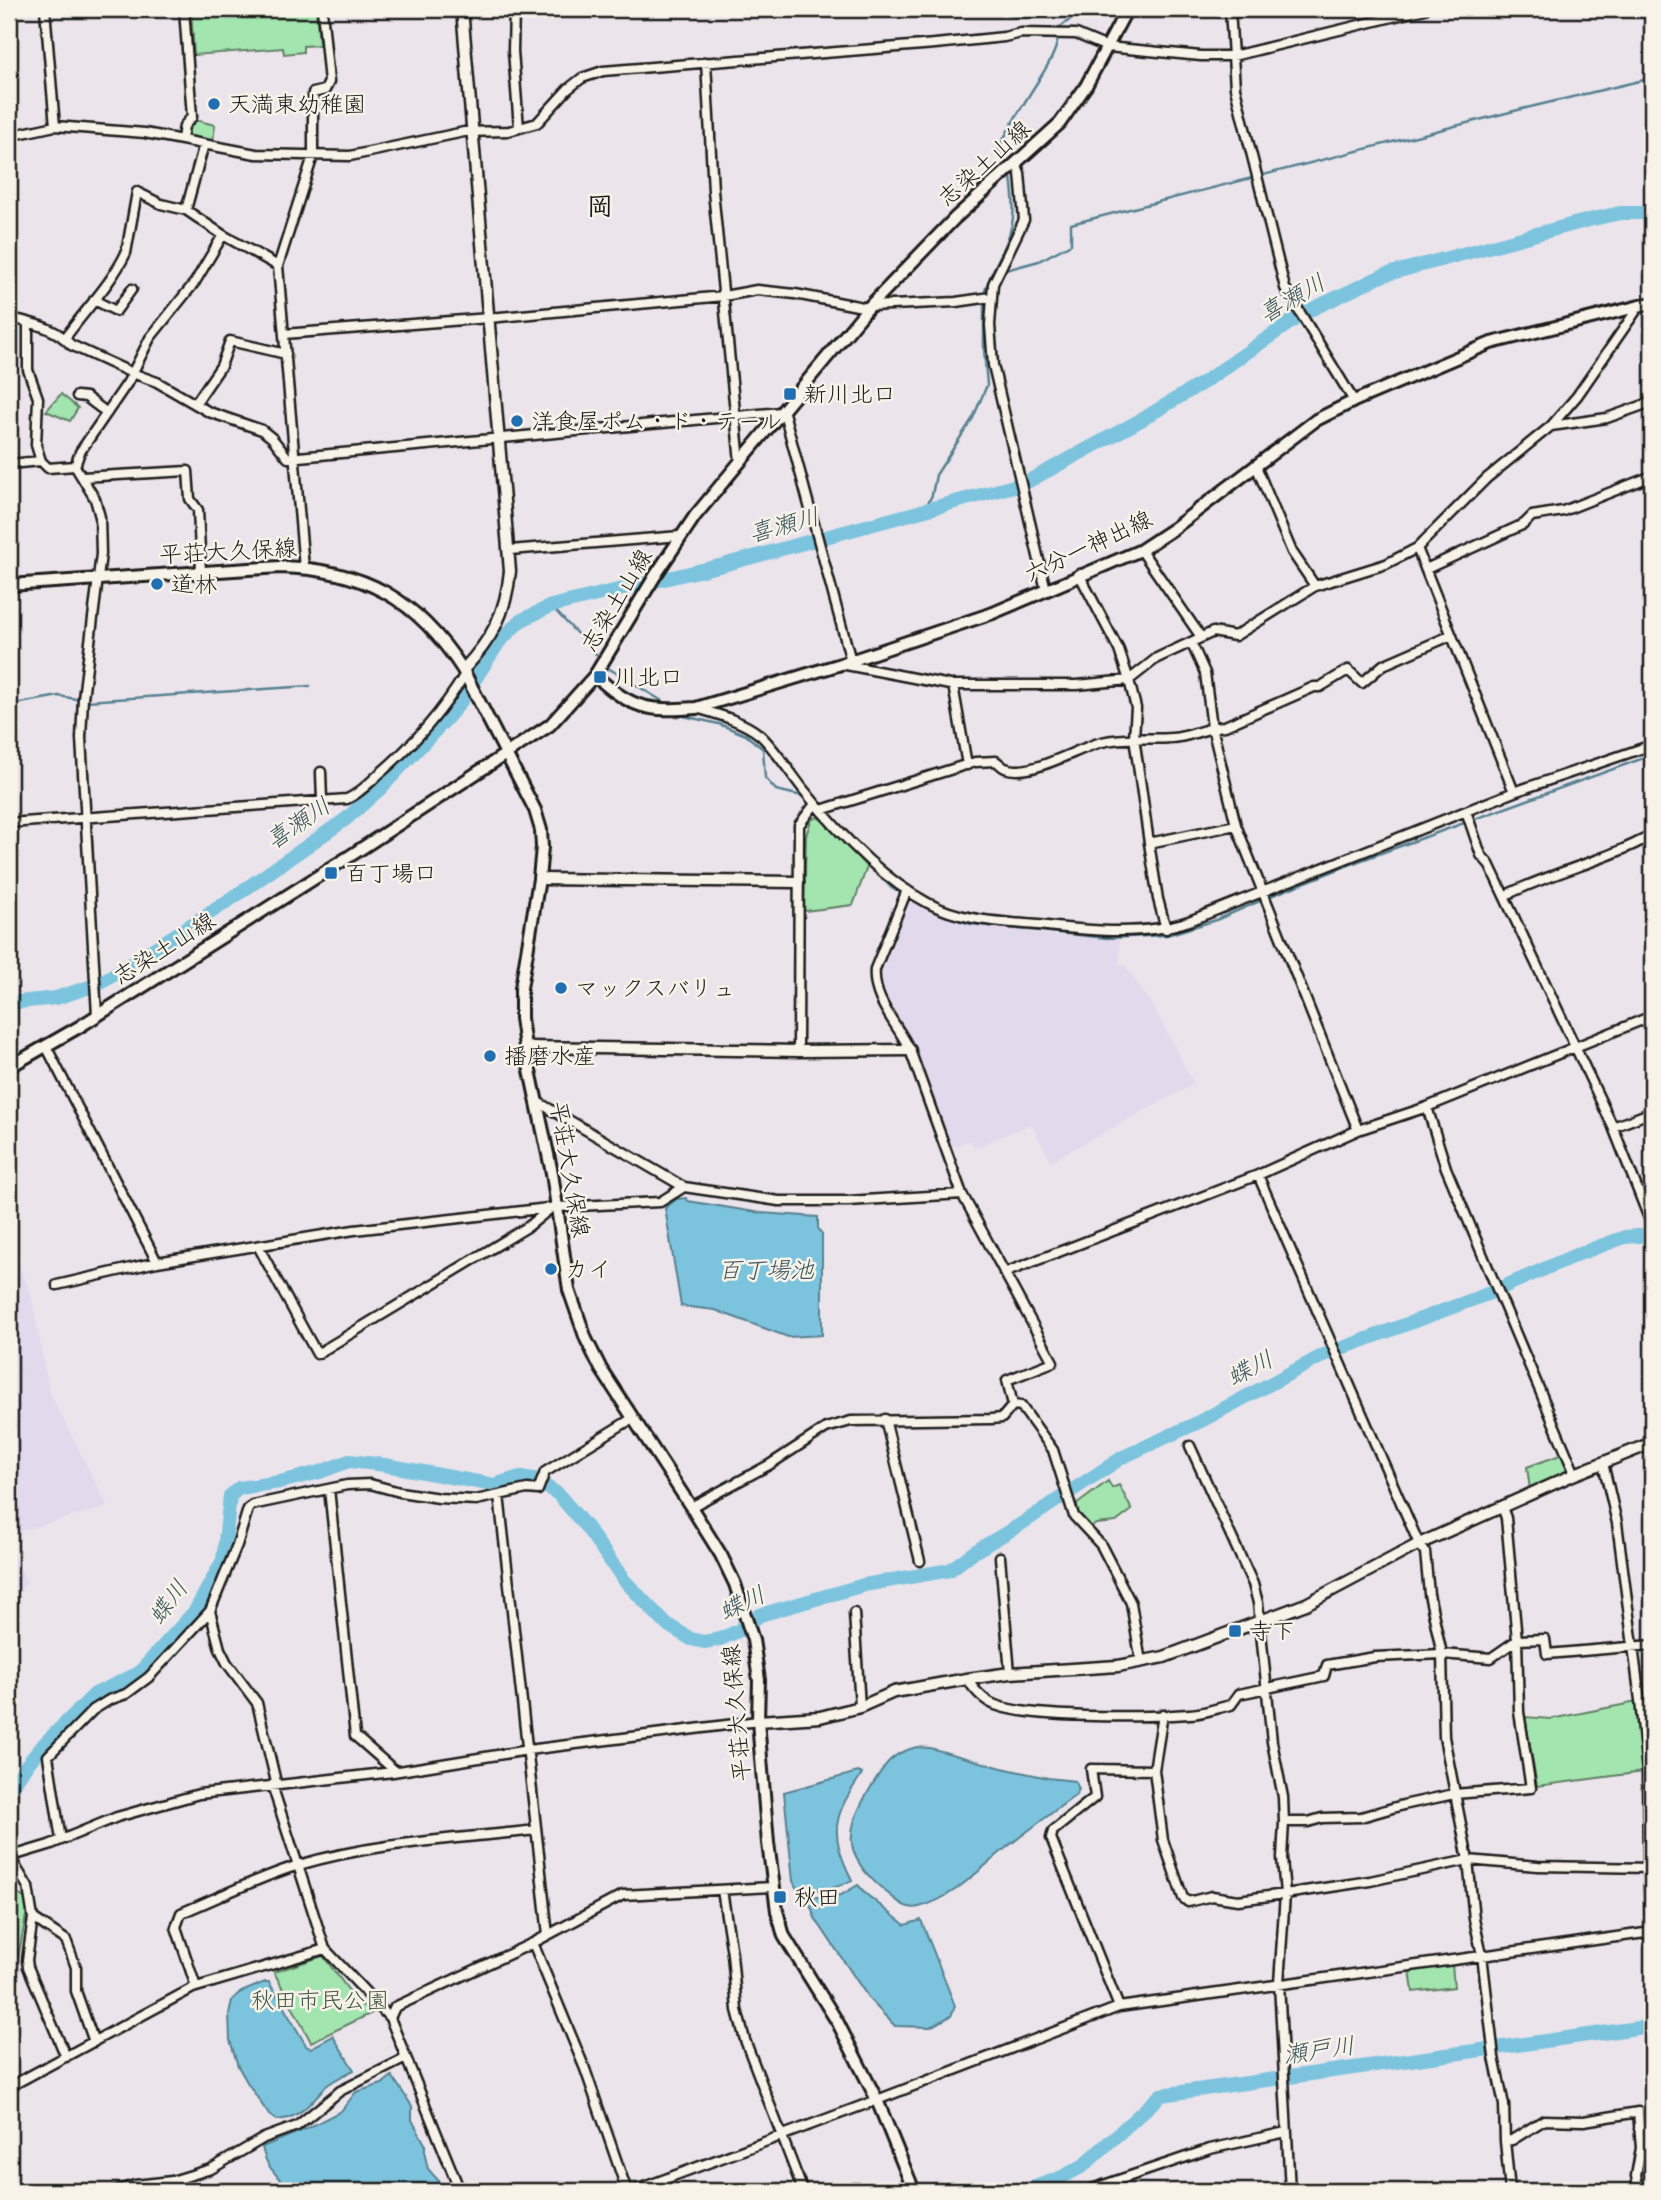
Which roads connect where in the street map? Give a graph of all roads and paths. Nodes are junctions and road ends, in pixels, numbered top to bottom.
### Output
1 (45, 9) edge
2 (184, 9) edge
3 (322, 9) edge
4 (462, 9) edge
5 (514, 9) edge
6 (1127, 9) edge
7 (1230, 9) edge
8 (1425, 9) edge
9 (1107, 47) junction
10 (1233, 56) junction
11 (706, 62) junction
12 (55, 126) junction
13 (519, 128) junction
14 (472, 132) junction
15 (9, 136) edge
16 (182, 139) junction
17 (204, 144) junction
18 (313, 156) junction
19 (1016, 163) junction
20 (186, 210) junction
21 (223, 235) junction
22 (278, 266) junction
23 (132, 289) dead end
24 (724, 296) junction
25 (986, 297) junction
26 (94, 300) junction
27 (1646, 304) edge
28 (869, 307) junction
29 (9, 317) edge
30 (489, 318) junction
31 (28, 323) junction
32 (285, 334) junction
33 (65, 338) junction
34 (286, 354) junction
35 (132, 373) junction
36 (77, 396) dead end
37 (1354, 401) junction
38 (1652, 402) edge
39 (195, 404) junction
40 (782, 410) junction
41 (107, 413) junction
42 (736, 415) junction
43 (1551, 426) junction
44 (500, 436) junction
45 (295, 456) junction
46 (41, 461) junction
47 (740, 462) junction
48 (9, 464) edge
49 (75, 466) junction
50 (1256, 466) junction
51 (1652, 476) edge
52 (82, 477) junction
53 (680, 536) junction
54 (1417, 548) junction
55 (1141, 550) junction
56 (510, 551) junction
57 (304, 568) junction
58 (1426, 569) junction
59 (201, 572) junction
60 (1079, 574) junction
61 (97, 579) junction
62 (9, 585) edge
63 (1315, 586) junction
64 (1046, 590) junction
65 (1452, 635) junction
66 (1201, 637) junction
67 (1191, 642) junction
68 (846, 662) junction
69 (464, 673) junction
70 (595, 675) junction
71 (1129, 680) junction
72 (953, 685) junction
73 (696, 708) junction
74 (1212, 727) junction
75 (1134, 737) junction
76 (1652, 745) edge
77 (506, 754) junction
78 (967, 765) junction
79 (321, 772) dead end
80 (1514, 792) junction
81 (322, 801) junction
82 (818, 807) junction
83 (1466, 811) junction
84 (85, 817) junction
85 (9, 823) edge
86 (1236, 825) junction
87 (1652, 835) edge
88 (1149, 843) junction
89 (539, 879) junction
90 (798, 882) junction
91 (907, 890) junction
92 (1263, 891) junction
93 (1504, 896) junction
94 (1166, 929) junction
95 (97, 1015) junction
96 (1652, 1016) edge
97 (46, 1046) junction
98 (524, 1047) junction
99 (1574, 1047) junction
100 (909, 1050) junction
101 (798, 1051) junction
102 (9, 1067) edge
103 (536, 1101) junction
104 (1427, 1107) junction
105 (1652, 1112) edge
106 (1613, 1128) junction
107 (1358, 1130) junction
108 (1258, 1175) junction
109 (684, 1187) junction
110 (962, 1194) junction
111 (554, 1208) junction
112 (1652, 1226) edge
113 (258, 1246) junction
114 (157, 1262) junction
115 (1004, 1273) junction
116 (57, 1285) dead end
117 (1013, 1405) junction
118 (633, 1418) junction
119 (885, 1419) junction
120 (1652, 1443) edge
121 (1190, 1447) dead end
122 (1603, 1463) junction
123 (1575, 1474) junction
124 (329, 1489) junction
125 (499, 1495) junction
126 (691, 1507) junction
127 (1502, 1507) junction
128 (1419, 1544) junction
129 (1000, 1557) dead end
130 (920, 1561) dead end
131 (210, 1611) junction
132 (854, 1613) dead end
133 (1260, 1623) junction
134 (1517, 1640) junction
135 (1652, 1645) edge
136 (1633, 1647) junction
137 (1442, 1654) junction
138 (1141, 1662) junction
139 (1010, 1673) junction
140 (967, 1679) junction
141 (1266, 1687) junction
142 (860, 1707) junction
143 (1163, 1714) junction
144 (758, 1721) junction
145 (527, 1749) junction
146 (394, 1770) junction
147 (1154, 1770) junction
148 (272, 1785) junction
149 (1454, 1794) junction
150 (1284, 1822) junction
151 (537, 1830) junction
152 (61, 1840) junction
153 (9, 1857) edge
154 (1468, 1860) junction
155 (298, 1865) junction
156 (1650, 1868) edge
157 (773, 1887) junction
158 (722, 1890) junction
159 (1285, 1894) junction
160 (33, 1918) junction
161 (1652, 1932) edge
162 (548, 1935) junction
163 (533, 1943) junction
164 (325, 1949) junction
165 (1482, 1955) junction
166 (1279, 1983) junction
167 (197, 1987) junction
168 (1119, 2007) junction
169 (390, 2018) junction
170 (94, 2042) junction
171 (66, 2057) junction
172 (406, 2058) junction
173 (9, 2087) edge
174 (877, 2101) junction
175 (1652, 2127) edge
176 (1639, 2129) junction
177 (1286, 2132) junction
178 (781, 2134) junction
179 (1505, 2141) junction
180 (115, 2191) edge
181 (460, 2191) edge
182 (627, 2191) edge
183 (633, 2191) edge
184 (803, 2191) edge
185 (914, 2191) edge
186 (1086, 2191) edge
187 (1290, 2191) edge
188 (1510, 2191) edge
189 (1639, 2191) edge

1 - 12 street
2 - 16 street
3 - 18 street
4 - 14 street
5 - 13 street
6 - 9 main road, 志染土山線
7 - 10 street
8 - 10 street
9 - 10 street
9 - 11 street
9 - 19 main road, 志染土山線
10 - 37 street
11 - 13 street
11 - 24 street
12 - 15 street
12 - 16 street
13 - 14 street
14 - 18 street
14 - 30 street
16 - 17 street
17 - 18 street
17 - 20 street
18 - 22 street
19 - 25 street
19 - 28 main road, 志染土山線
20 - 21 street
20 - 26 street
21 - 22 street
21 - 35 street
22 - 32 street
23 - 26 street
24 - 28 street
24 - 30 street
24 - 42 street
25 - 28 street
25 - 64 street
26 - 33 street
27 - 37 main road, 六分一神出線
27 - 43 street
28 - 40 main road, 志染土山線
29 - 31 street
30 - 32 street
30 - 44 street
31 - 33 street
31 - 46 street
32 - 34 street
33 - 35 street
34 - 39 street
34 - 45 street
35 - 39 street
35 - 41 street
36 - 41 street
37 - 50 main road, 六分一神出線
38 - 43 street
39 - 45 street
40 - 42 street
40 - 47 main road, 志染土山線
40 - 68 street
41 - 49 street
42 - 44 street
42 - 47 street
43 - 54 street
44 - 45 street
44 - 56 street
45 - 57 street
46 - 48 street
46 - 49 street
47 - 53 main road, 志染土山線
49 - 52 street
50 - 55 main road, 六分一神出線
50 - 63 street
51 - 58 street
52 - 59 street
52 - 61 street
53 - 56 street
53 - 70 main road, 志染土山線
54 - 58 street
54 - 63 street
55 - 60 main road, 六分一神出線
55 - 66 street
56 - 69 street
57 - 59 main road, 平荘大久保線
57 - 69 main road, 平荘大久保線
58 - 65 street
59 - 61 main road, 平荘大久保線
60 - 64 main road, 六分一神出線
60 - 71 street
61 - 62 main road, 平荘大久保線
61 - 84 street
63 - 66 street
64 - 68 main road, 六分一神出線
65 - 74 street
65 - 80 street
66 - 67 street
67 - 71 street
67 - 74 street
68 - 72 street
68 - 73 main road, 六分一神出線
69 - 77 main road, 平荘大久保線
69 - 81 street
70 - 73 main road, 六分一神出線
70 - 77 main road, 志染土山線
71 - 72 street
71 - 75 street
72 - 78 street
73 - 82 street
74 - 75 street
74 - 86 street
75 - 78 street
75 - 88 street
76 - 80 street
77 - 89 main road, 平荘大久保線
77 - 95 main road, 志染土山線
78 - 82 street
79 - 81 street
80 - 83 street
81 - 84 street
82 - 90 street
82 - 91 street
83 - 92 street
83 - 93 street
84 - 85 street
84 - 95 street
86 - 88 street
86 - 92 street
87 - 93 street
88 - 94 street
89 - 90 street
89 - 98 main road, 平荘大久保線
90 - 101 street
91 - 94 street
91 - 100 street
92 - 94 street
92 - 107 street
93 - 99 street
95 - 97 main road, 志染土山線
96 - 99 street
97 - 102 main road, 志染土山線
97 - 114 street
98 - 101 street
98 - 103 main road, 平荘大久保線
99 - 104 street
99 - 106 street
100 - 101 street
100 - 110 street
103 - 109 street
103 - 111 main road, 平荘大久保線
104 - 107 street
104 - 123 street
105 - 106 street
106 - 112 street
107 - 108 street
108 - 115 street
108 - 128 street
109 - 110 street
109 - 111 street
110 - 115 street
111 - 113 street
111 - 113 street
111 - 118 main road, 平荘大久保線
113 - 114 street
114 - 116 street
115 - 117 street
117 - 119 street
117 - 138 street
118 - 125 street
118 - 126 main road, 平荘大久保線
119 - 126 street
119 - 130 street
120 - 122 street
121 - 133 street
122 - 123 street
122 - 136 street
123 - 127 street
124 - 125 street
124 - 131 street
124 - 146 street
125 - 145 street
126 - 144 main road, 平荘大久保線
127 - 128 street
127 - 134 street
128 - 133 street
128 - 137 street
129 - 139 street
131 - 148 street
131 - 152 street
132 - 142 street
133 - 138 street
133 - 141 street
134 - 136 street
134 - 137 street
134 - 149 street
135 - 136 street
136 - 156 street
137 - 141 street
137 - 149 street
138 - 139 street
139 - 140 street
140 - 142 street
140 - 143 street
141 - 143 street
141 - 150 street
142 - 144 street
143 - 147 street
144 - 145 street
144 - 157 main road, 平荘大久保線
145 - 146 street
145 - 151 street
146 - 148 street
147 - 159 street
147 - 168 street
148 - 152 street
148 - 155 street
149 - 150 street
149 - 154 street
150 - 159 street
151 - 155 street
151 - 162 street
152 - 153 street
153 - 160 street
154 - 156 street
154 - 159 street
154 - 165 street
155 - 164 street
155 - 167 street
156 - 161 street
157 - 158 street
157 - 174 main road, 平荘大久保線
158 - 162 street
158 - 178 street
159 - 166 street
160 - 170 street
160 - 171 street
161 - 165 street
162 - 163 street
163 - 169 street
163 - 182 street
164 - 167 street
164 - 169 street
165 - 166 street
165 - 179 street
166 - 168 street
166 - 177 street
167 - 170 street
168 - 174 street
169 - 172 street
170 - 171 street
171 - 173 street
172 - 180 street
172 - 181 street
174 - 178 street
174 - 185 main road, 平荘大久保線
175 - 176 street
176 - 179 street
176 - 189 street
177 - 186 street
177 - 187 street
178 - 183 street
178 - 184 street
179 - 188 street

